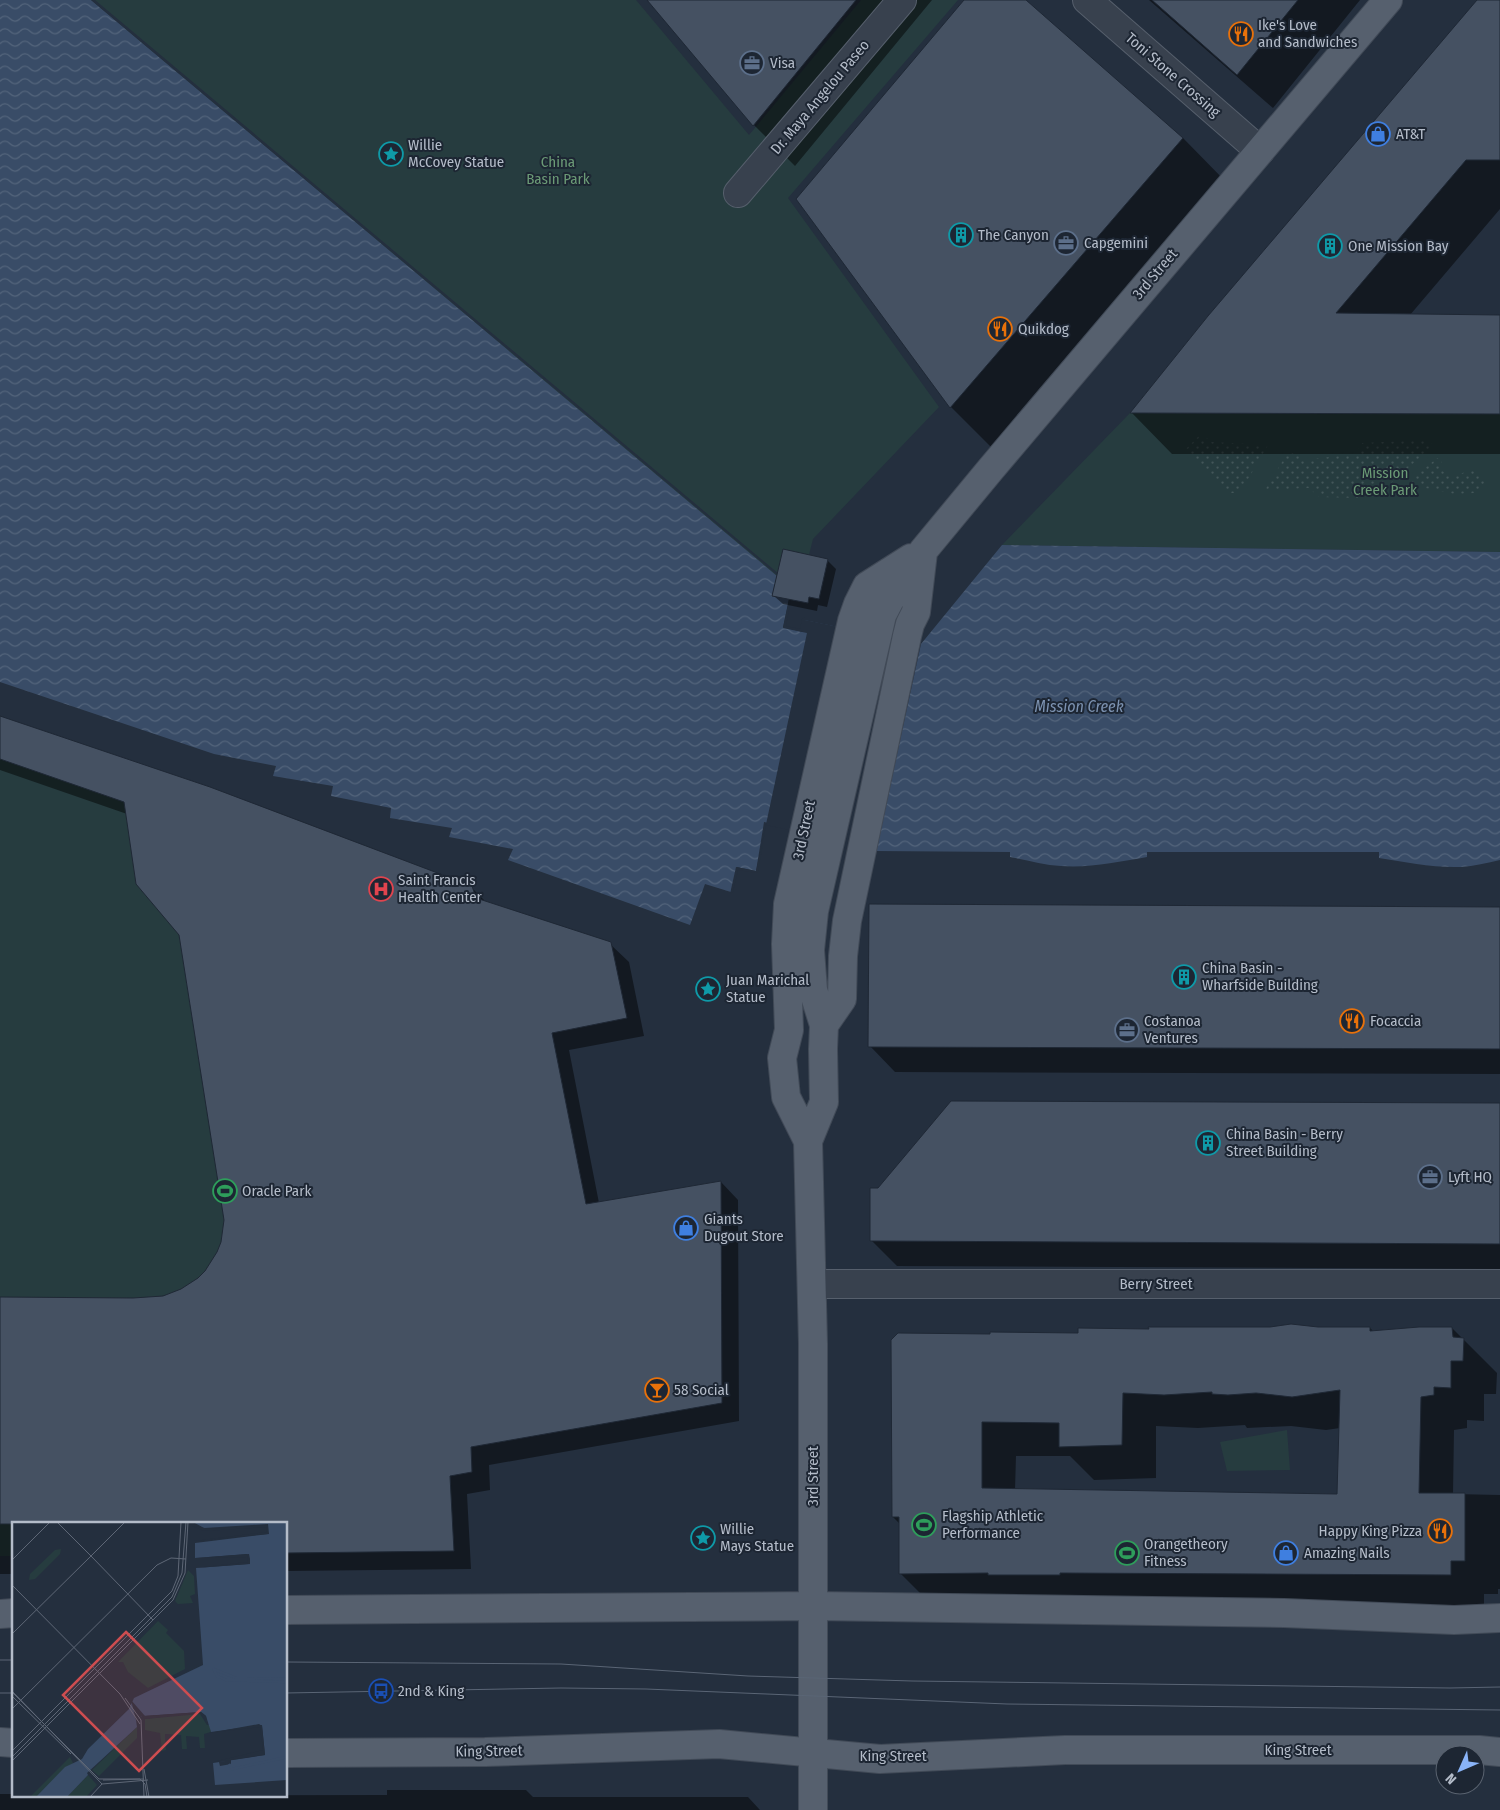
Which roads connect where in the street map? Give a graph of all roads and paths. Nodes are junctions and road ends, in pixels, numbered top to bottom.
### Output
1 (902, 0) edge
2 (1087, 0) edge
3 (1388, 0) edge
4 (1260, 151) junction
5 (738, 193) dead end
6 (923, 551) junction
7 (824, 1025) junction
8 (808, 1141) junction
9 (812, 1284) junction
10 (1500, 1284) edge
11 (814, 1606) junction
12 (288, 1610) edge
13 (1500, 1618) edge
14 (1500, 1752) edge
15 (288, 1753) edge
16 (814, 1753) junction
17 (814, 1810) edge

1 - 5 street, Dr. Maya Angelou Paseo
2 - 4 street, Toni Stone Crossing
3 - 4 main road, 3rd Street
4 - 6 main road, 3rd Street
6 - 7 main road
6 - 7 main road, 3rd Street
6 - 8 main road, 3rd Street
7 - 8 main road, 3rd Street
8 - 9 main road, 3rd Street
9 - 10 street, Berry Street
9 - 11 main road, 3rd Street
11 - 12 main road
11 - 13 main road
11 - 16 main road, 3rd Street
14 - 16 main road, King Street
15 - 16 main road, King Street
16 - 17 main road, 3rd Street

